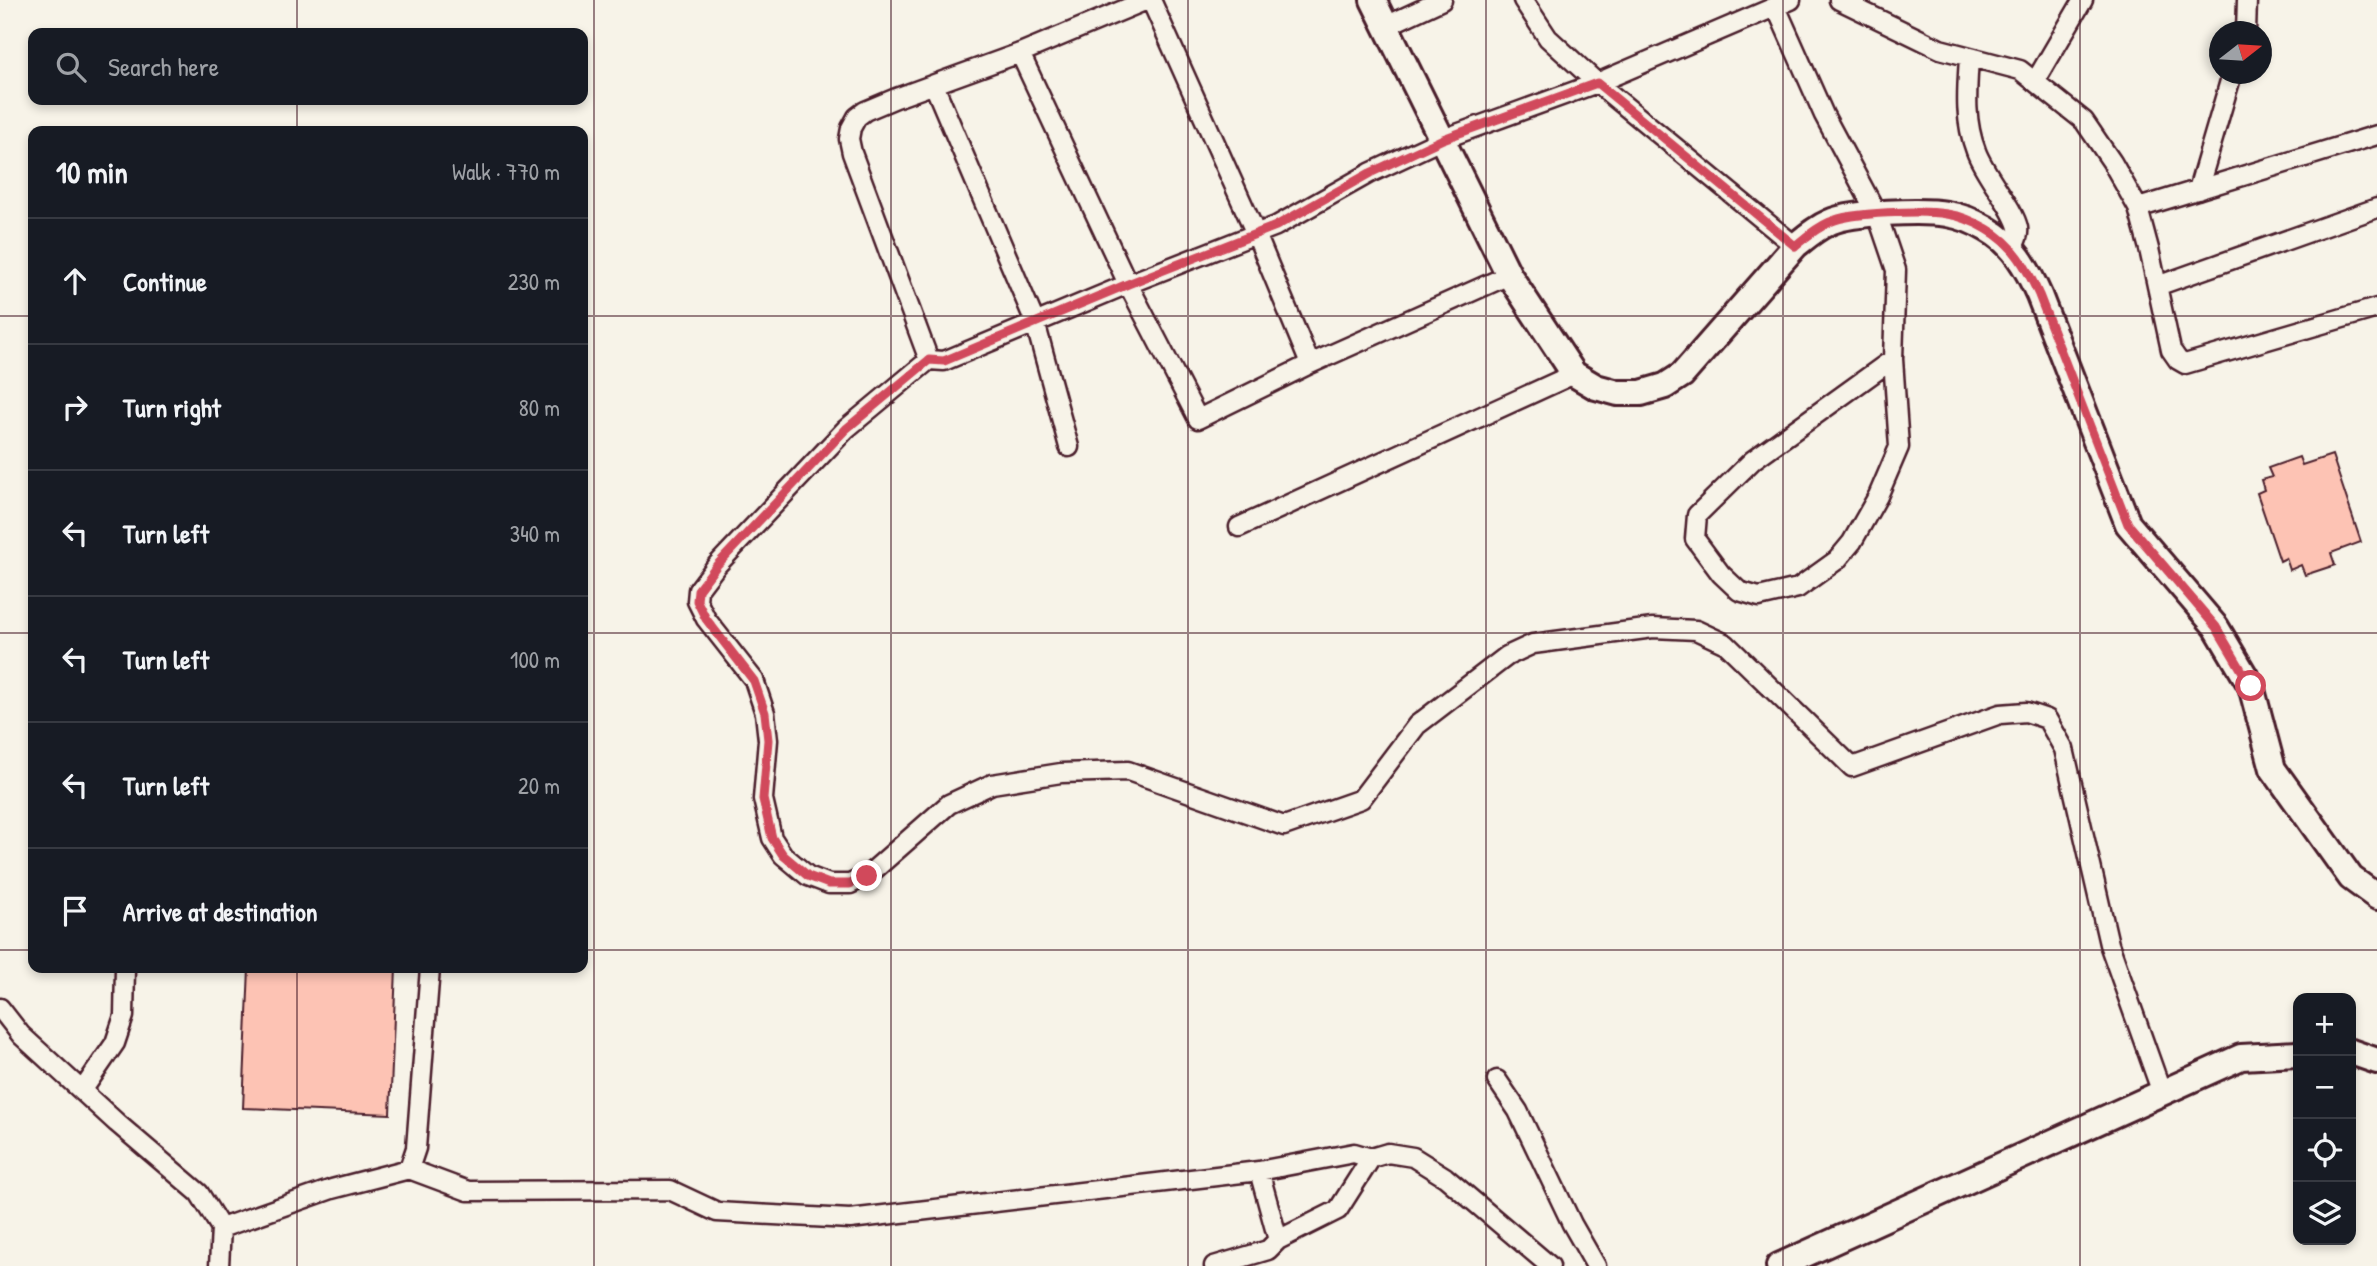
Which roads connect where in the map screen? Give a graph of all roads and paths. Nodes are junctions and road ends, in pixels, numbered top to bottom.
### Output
1 (1149, 0) edge
2 (1373, 0) edge
3 (1442, 0) edge
4 (1523, 0) edge
5 (1839, 0) edge
6 (2083, 0) edge
7 (2247, 0) edge
8 (1784, 3) edge
9 (2246, 21) edge
10 (1386, 26) junction
11 (1020, 53) junction
12 (1969, 58) junction
13 (2035, 82) junction
14 (1597, 83) junction
15 (2229, 84) edge
16 (934, 85) junction
17 (2377, 135) edge
18 (1443, 139) junction
19 (2198, 190) junction
20 (2138, 208) junction
21 (2377, 208) edge
22 (1877, 214) junction
23 (1256, 234) junction
24 (1795, 246) junction
25 (2012, 248) junction
26 (1509, 275) junction
27 (1128, 284) junction
28 (2157, 286) junction
29 (2377, 308) edge
30 (1035, 323) junction
31 (1893, 359) junction
32 (929, 360) junction
33 (1310, 364) junction
34 (1574, 374) junction
35 (1069, 447) dead end
36 (1239, 527) dead end
37 (2377, 897) edge
38 (125, 973) edge
39 (430, 973) edge
40 (0, 1008) edge
41 (2293, 1054) edge
42 (2356, 1054) edge
43 (2377, 1061) edge
44 (1497, 1080) dead end
45 (82, 1091) junction
46 (2162, 1093) junction
47 (1371, 1158) junction
48 (409, 1169) junction
49 (1259, 1171) junction
50 (221, 1228) junction
51 (1278, 1240) junction
52 (219, 1266) edge
53 (1214, 1266) edge
54 (1550, 1266) edge
55 (1596, 1266) edge
56 (1779, 1266) edge

1 - 11 street
1 - 23 street
2 - 10 street
3 - 10 street
4 - 14 street
5 - 12 street
6 - 13 street
7 - 9 street
8 - 14 street
8 - 22 street
10 - 18 street
11 - 16 street
11 - 27 street
12 - 13 street
12 - 25 street
13 - 20 street
14 - 18 street
14 - 24 street
15 - 19 street
16 - 30 street
16 - 32 street
17 - 19 street
18 - 23 street
18 - 26 street
19 - 20 street
20 - 28 street
21 - 28 street
22 - 24 street
22 - 25 street
22 - 31 street
23 - 27 street
23 - 33 street
24 - 34 street
25 - 37 street
26 - 33 street
26 - 34 street
27 - 30 street
27 - 33 street
28 - 29 street
30 - 32 street
30 - 35 street
31 - 31 street
32 - 46 street
34 - 36 street
38 - 45 street
39 - 48 street
40 - 45 street
41 - 46 street
42 - 43 street
44 - 55 street
45 - 50 street
46 - 56 street
47 - 49 street
47 - 51 street
47 - 54 street
48 - 49 street
48 - 50 street
49 - 51 street
50 - 52 street
51 - 53 street

